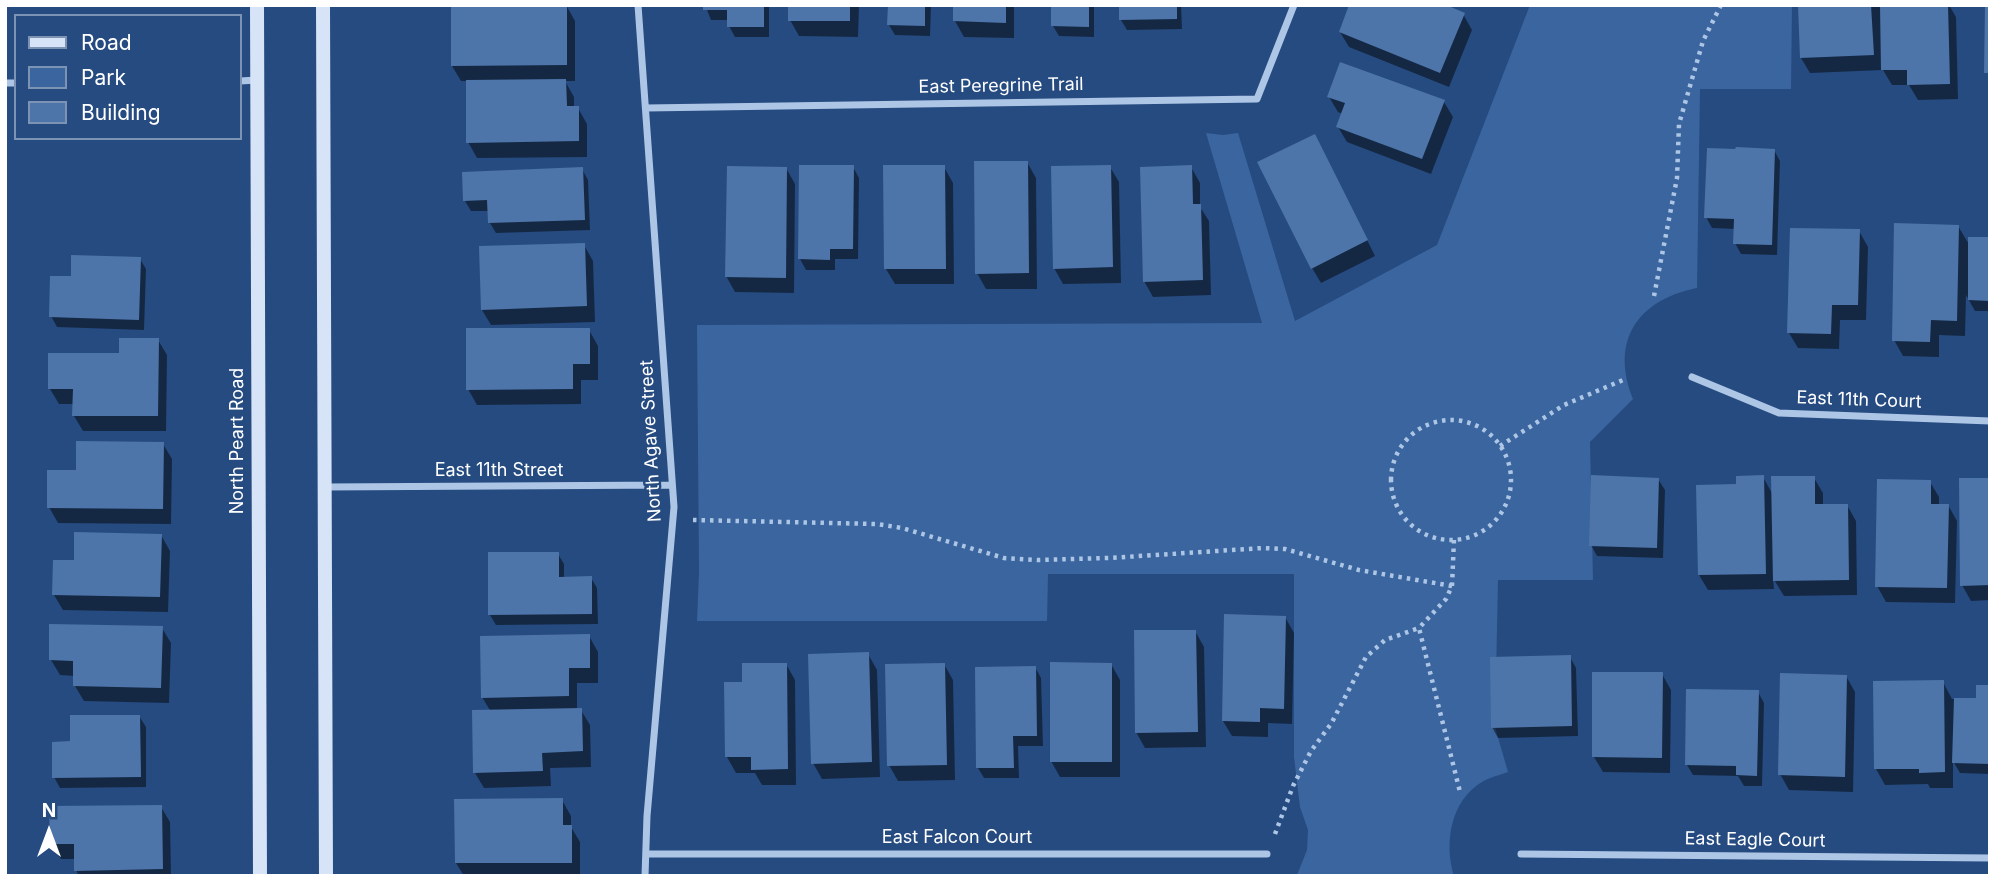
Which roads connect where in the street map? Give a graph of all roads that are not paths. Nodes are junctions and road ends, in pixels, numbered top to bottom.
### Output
1 (257, 5) edge
2 (323, 5) edge
3 (638, 5) edge
4 (1294, 5) edge
5 (257, 80) junction
6 (242, 81) edge
7 (646, 108) junction
8 (1692, 377) dead end
9 (1990, 421) edge
10 (672, 485) junction
11 (325, 487) junction
12 (646, 854) junction
13 (1267, 854) road end
14 (1521, 854) dead end
15 (1990, 858) edge
16 (260, 876) edge
17 (326, 876) edge
18 (645, 876) edge

1 - 5 street, North Peart Road
2 - 11 street
3 - 7 street, North Agave Street
4 - 7 street, East Peregrine Trail
5 - 6 street
5 - 16 street, North Peart Road
7 - 10 street, North Agave Street
8 - 9 street, East 11th Court
10 - 11 street, East 11th Street
10 - 12 street, North Agave Street
11 - 17 street
12 - 13 street, East Falcon Court
12 - 18 street, North Agave Street
14 - 15 street, East Eagle Court

